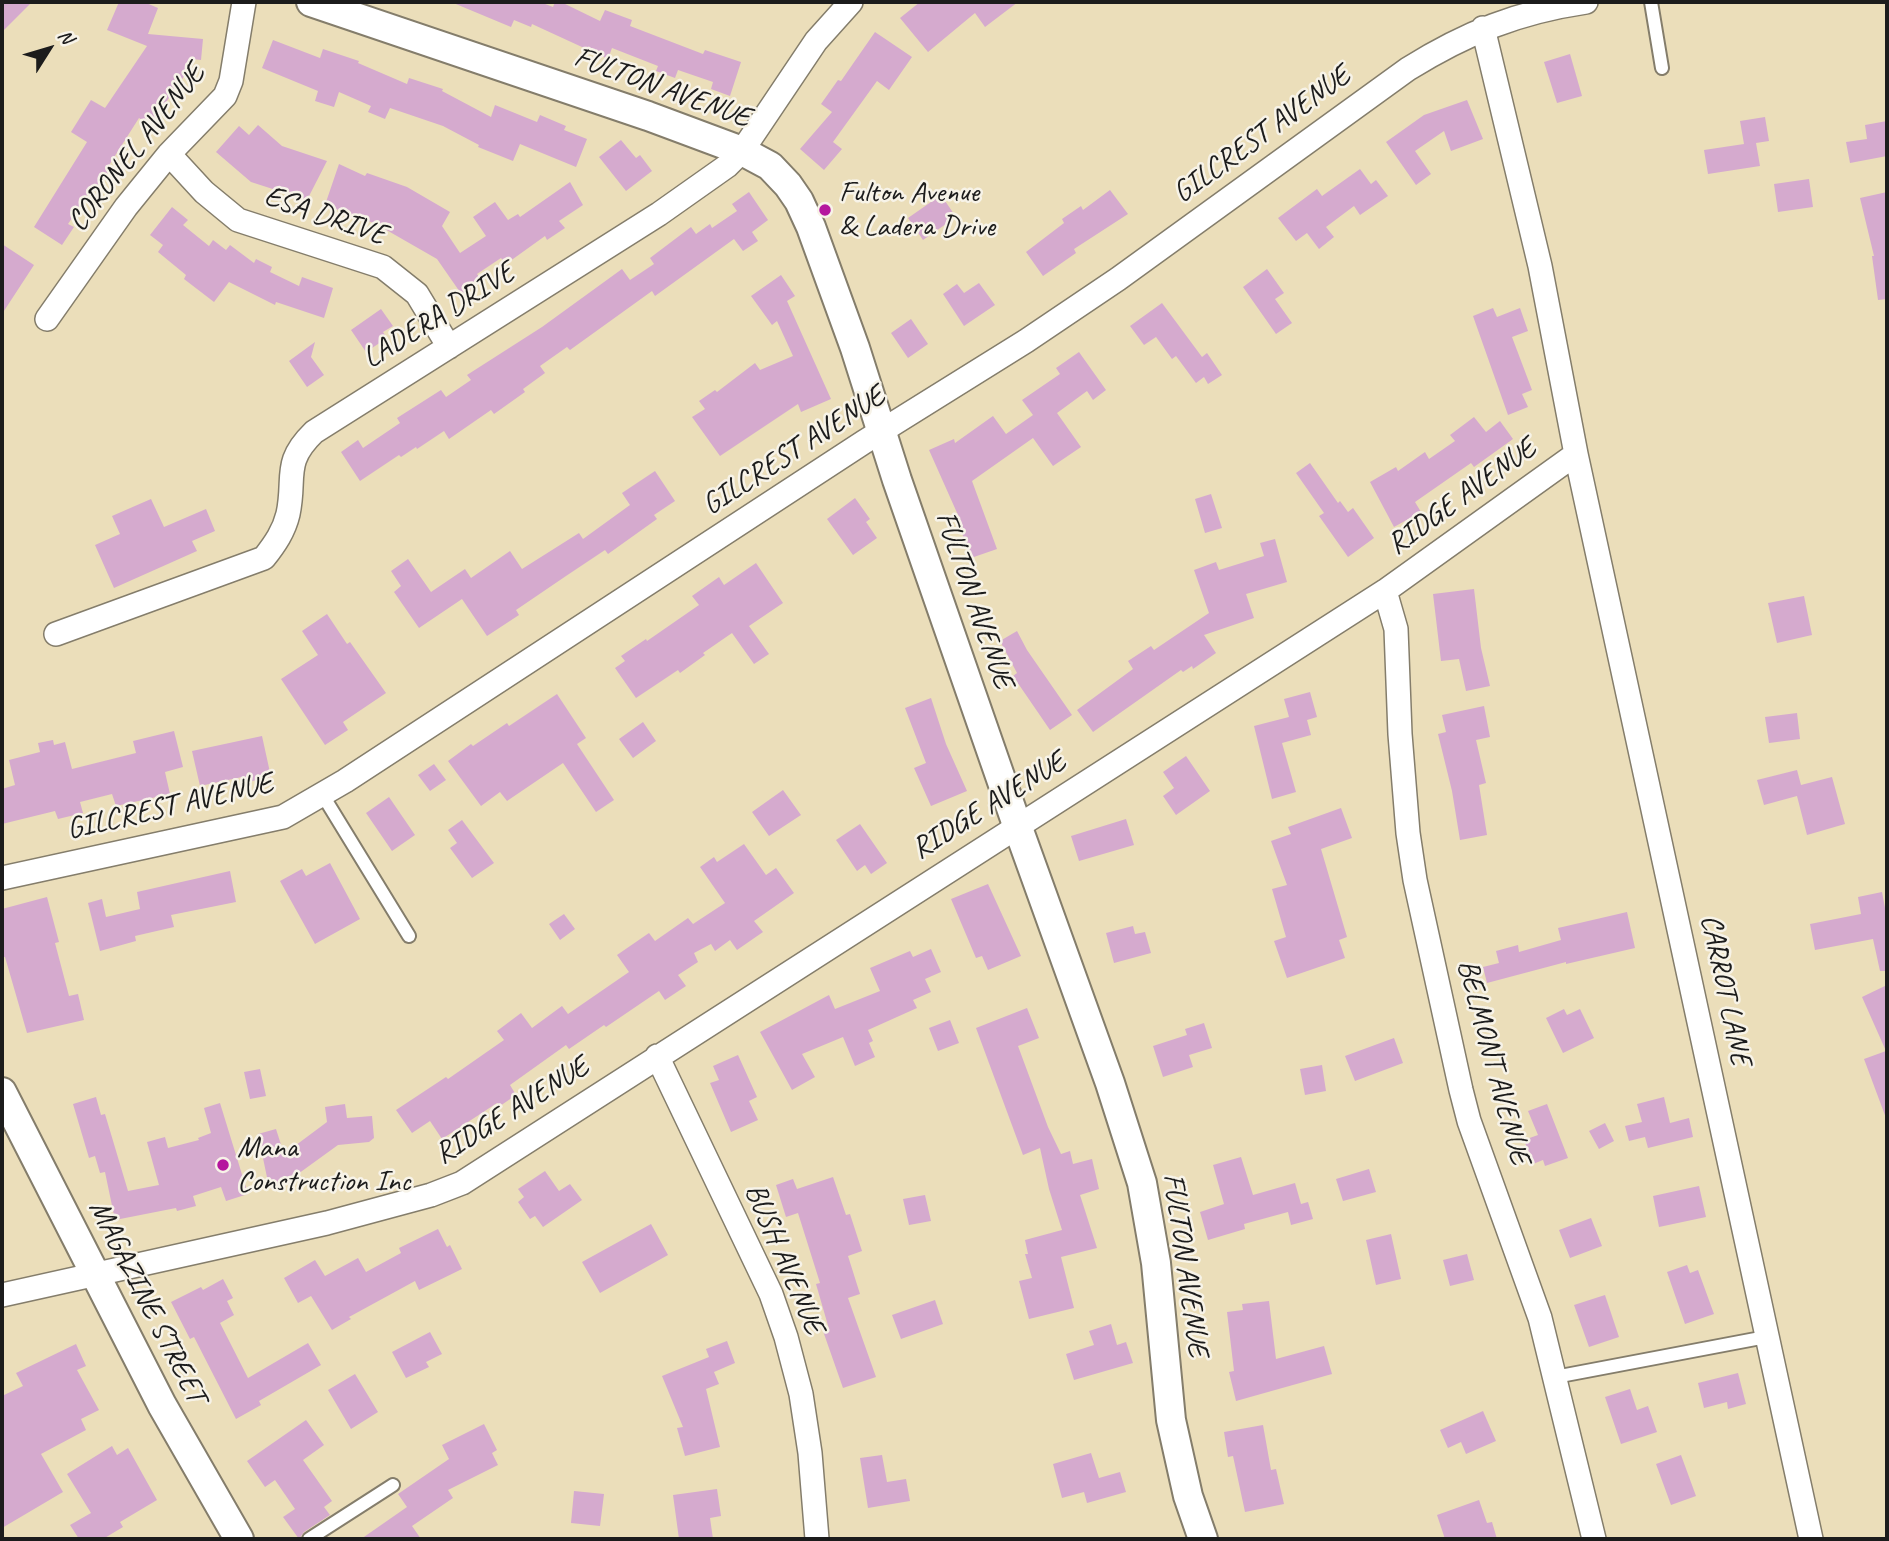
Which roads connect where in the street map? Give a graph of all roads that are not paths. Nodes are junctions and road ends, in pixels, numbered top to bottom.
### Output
1 (244, 2) edge
2 (311, 2) edge
3 (851, 2) edge
4 (1586, 2) edge
5 (1651, 2) edge
6 (1483, 28) junction
7 (1662, 68) dead end
8 (742, 151) junction
9 (169, 154) junction
10 (47, 319) dead end
11 (449, 347) junction
12 (882, 431) junction
13 (1576, 454) junction
14 (1385, 591) junction
15 (56, 635) dead end
16 (322, 794) junction
17 (1017, 825) junction
18 (2, 878) edge
19 (409, 936) dead end
20 (657, 1056) junction
21 (2, 1092) edge
22 (94, 1274) junction
23 (2, 1295) edge
24 (1766, 1337) junction
25 (1555, 1377) junction
26 (393, 1485) dead end
27 (239, 1539) edge
28 (309, 1539) edge
29 (817, 1539) edge
30 (1203, 1539) edge
31 (1594, 1539) edge
32 (1811, 1539) edge

1 - 9 street, CORONEL AVENUE
2 - 8 street, FULTON AVENUE
3 - 8 street, LADERA DRIVE
4 - 6 street, GILCREST AVENUE
5 - 7 lane
6 - 12 street, GILCREST AVENUE
6 - 13 street, RIDGE AVENUE
8 - 11 street, LADERA DRIVE
8 - 12 street, FULTON AVENUE
9 - 10 street, CORONEL AVENUE
9 - 11 street, ESA DRIVE
11 - 15 street, LADERA DRIVE
12 - 16 street, GILCREST AVENUE
12 - 17 street, FULTON AVENUE
13 - 14 street, RIDGE AVENUE
13 - 24 street, CARROT LANE
14 - 17 street, RIDGE AVENUE
14 - 25 street, BELMONT AVENUE
16 - 18 street, GILCREST AVENUE
16 - 19 lane
17 - 20 street, RIDGE AVENUE
17 - 30 street, FULTON AVENUE
20 - 22 street, RIDGE AVENUE
20 - 29 street, BUSH AVENUE
21 - 22 street, MAGAZINE STREET
22 - 23 street, RIDGE AVENUE
22 - 27 street, MAGAZINE STREET
24 - 25 lane
24 - 32 street, CARROT LANE
25 - 31 street, BELMONT AVENUE
26 - 28 lane

